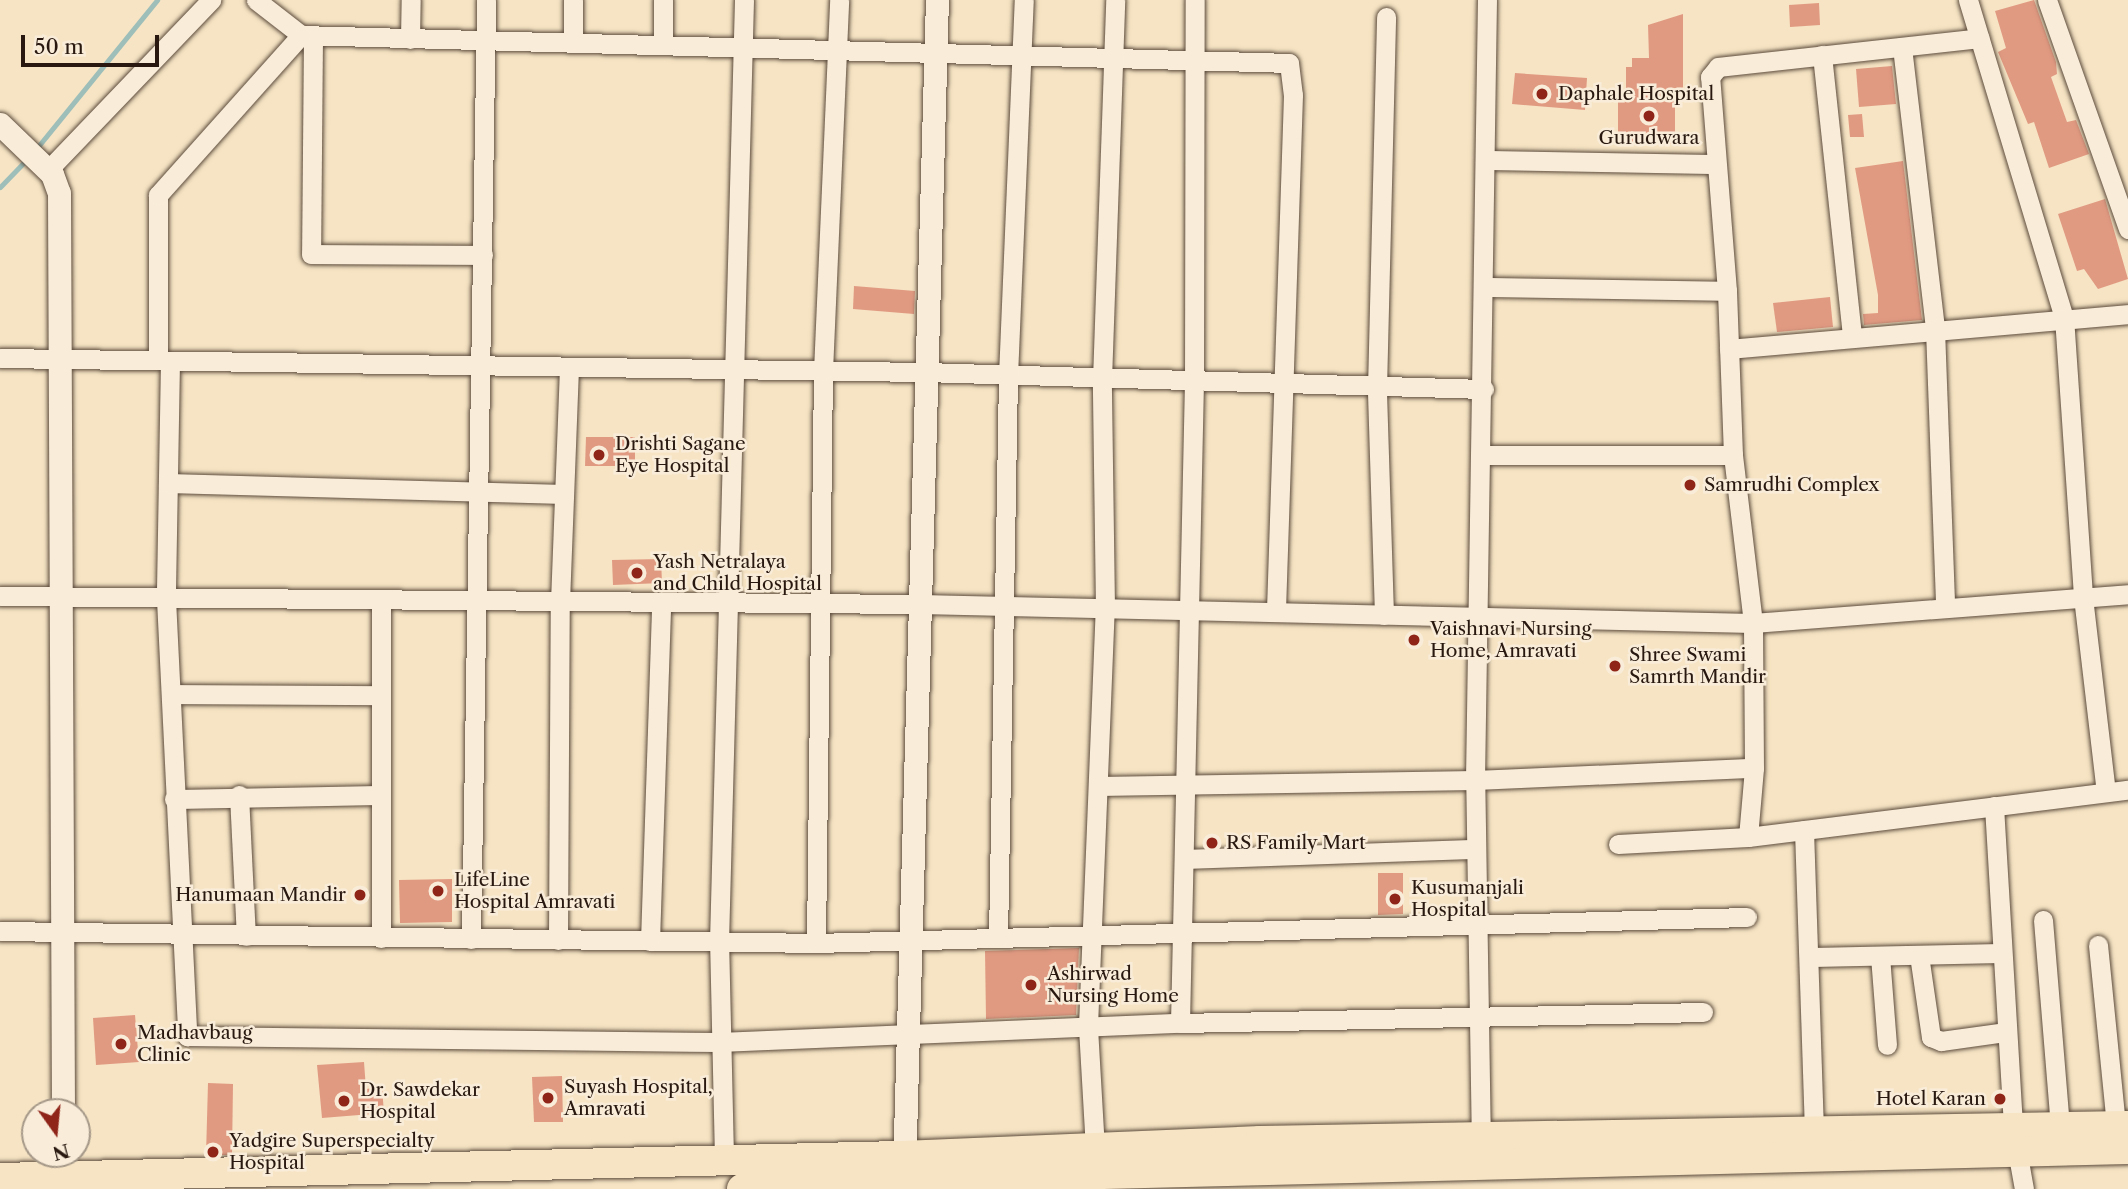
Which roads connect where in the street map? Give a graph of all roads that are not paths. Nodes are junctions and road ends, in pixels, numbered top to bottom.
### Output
1 (211, 0) edge
2 (256, 0) edge
3 (411, 0) edge
4 (486, 0) edge
5 (573, 0) edge
6 (663, 0) edge
7 (744, 0) edge
8 (839, 0) edge
9 (937, 0) edge
10 (1024, 0) edge
11 (1115, 0) edge
12 (1195, 0) edge
13 (1487, 0) edge
14 (1968, 0) edge
15 (2047, 0) edge
16 (1386, 17) dead end
17 (307, 36) junction
18 (1979, 38) junction
19 (411, 39) junction
20 (485, 41) junction
21 (573, 43) junction
22 (663, 45) junction
23 (743, 47) junction
24 (1902, 47) junction
25 (838, 49) junction
26 (935, 52) junction
27 (1021, 54) junction
28 (1822, 55) junction
29 (1113, 56) junction
30 (1194, 58) junction
31 (0, 124) edge
32 (1485, 160) junction
33 (1715, 164) junction
34 (44, 166) junction
35 (2128, 229) edge
36 (483, 255) junction
37 (1484, 287) junction
38 (1727, 291) junction
39 (2128, 313) edge
40 (2064, 317) junction
41 (1935, 329) junction
42 (1852, 337) junction
43 (1729, 349) junction
44 (0, 358) edge
45 (59, 359) junction
46 (164, 360) junction
47 (482, 365) junction
48 (569, 367) junction
49 (736, 369) junction
50 (823, 371) junction
51 (924, 372) junction
52 (1008, 376) junction
53 (1102, 380) junction
54 (1194, 383) junction
55 (1283, 386) junction
56 (1377, 389) junction
57 (1484, 389) junction
58 (1483, 455) junction
59 (1733, 455) junction
60 (169, 483) junction
61 (480, 492) junction
62 (564, 494) junction
63 (2128, 594) edge
64 (0, 596) edge
65 (2083, 597) junction
66 (166, 599) junction
67 (59, 600) junction
68 (381, 601) junction
69 (478, 601) junction
70 (560, 602) junction
71 (661, 603) junction
72 (731, 603) junction
73 (822, 603) junction
74 (920, 604) junction
75 (1003, 606) junction
76 (1105, 608) junction
77 (1945, 608) junction
78 (1190, 610) junction
79 (1276, 611) junction
80 (1384, 615) junction
81 (1481, 618) junction
82 (1753, 623) junction
83 (171, 694) junction
84 (381, 695) junction
85 (1754, 768) junction
86 (1475, 780) junction
87 (1187, 785) junction
88 (1098, 786) junction
89 (2128, 790) edge
90 (2106, 792) junction
91 (239, 795) junction
92 (381, 795) junction
93 (174, 799) junction
94 (1994, 806) junction
95 (1804, 830) junction
96 (1748, 837) junction
97 (1618, 844) dead end
98 (1476, 849) junction
99 (1186, 859) junction
100 (1747, 917) dead end
101 (2043, 920) dead end
102 (1478, 925) junction
103 (0, 931) edge
104 (62, 933) junction
105 (182, 934) junction
106 (246, 936) junction
107 (1184, 936) junction
108 (1091, 937) junction
109 (381, 938) junction
110 (908, 938) junction
111 (998, 938) junction
112 (471, 939) junction
113 (558, 940) junction
114 (650, 941) junction
115 (719, 942) junction
116 (816, 943) junction
117 (2098, 945) dead end
118 (2001, 953) junction
119 (1919, 955) junction
120 (1880, 956) junction
121 (1812, 957) junction
122 (1703, 1012) dead end
123 (1477, 1014) junction
124 (1180, 1023) junction
125 (1088, 1026) junction
126 (908, 1032) junction
127 (2006, 1032) junction
128 (719, 1042) junction
129 (1887, 1045) dead end
130 (63, 1098) edge
131 (2060, 1127) junction
132 (1814, 1132) junction
133 (2124, 1134) edge
134 (2014, 1140) junction
135 (1481, 1151) junction
136 (724, 1158) junction
137 (904, 1170) junction
138 (1061, 1171) edge
139 (1101, 1171) edge
140 (64, 1173) edge
141 (0, 1178) edge
142 (742, 1189) edge
143 (2024, 1189) edge

1 - 34 street
2 - 17 street
3 - 19 street
4 - 20 street
5 - 21 street
6 - 22 street
7 - 23 street
8 - 25 street
9 - 26 street
10 - 27 street
11 - 29 street
12 - 30 street
13 - 32 street
14 - 18 street
15 - 35 street
16 - 56 street
17 - 19 street
17 - 36 street
17 - 46 street
18 - 24 street
18 - 40 street
19 - 20 street
20 - 21 street
20 - 36 street
21 - 22 street
22 - 23 street
23 - 25 street
23 - 49 street
24 - 28 street
24 - 41 street
25 - 26 street
25 - 50 street
26 - 27 street
26 - 51 street
27 - 29 street
27 - 52 street
28 - 33 street
28 - 42 street
29 - 30 street
29 - 53 street
30 - 54 street
30 - 55 street
31 - 34 street
32 - 33 street
32 - 37 street
33 - 38 street
34 - 45 street
36 - 47 street
37 - 38 street
37 - 57 street
38 - 43 street
39 - 40 street
40 - 41 street
40 - 65 street
41 - 42 street
41 - 77 street
42 - 43 street
43 - 59 street
44 - 45 street
45 - 46 street
45 - 67 street
46 - 47 street
46 - 60 street
47 - 48 street
47 - 61 street
48 - 49 street
48 - 62 street
49 - 50 street
49 - 72 street
50 - 51 street
50 - 73 street
51 - 52 street
51 - 74 street
52 - 53 street
52 - 75 street
53 - 54 street
53 - 76 street
54 - 55 street
54 - 78 street
55 - 56 street
55 - 79 street
56 - 57 street
56 - 80 street
57 - 58 street
58 - 59 street
58 - 81 street
59 - 82 street
60 - 61 street
60 - 66 street
61 - 62 street
61 - 69 street
62 - 70 street
63 - 65 street
64 - 67 street
65 - 77 street
65 - 90 street
66 - 67 street
66 - 68 street
66 - 83 street
67 - 104 street
68 - 69 street
68 - 84 street
69 - 70 street
69 - 112 street
70 - 71 street
70 - 113 street
71 - 72 street
71 - 114 street
72 - 73 street
72 - 115 street
73 - 74 street
73 - 116 street
74 - 75 street
74 - 110 street
75 - 76 street
75 - 111 street
76 - 78 street
76 - 88 street
77 - 82 street
78 - 79 street
78 - 87 street
79 - 80 street
80 - 81 street
81 - 82 street
81 - 86 street
82 - 85 street
83 - 84 street
83 - 93 street
84 - 92 street
85 - 86 street
85 - 96 street
86 - 87 street
86 - 98 street
87 - 88 street
87 - 99 street
88 - 108 street
89 - 90 street
90 - 94 street
91 - 92 street
91 - 93 street
91 - 106 street
92 - 109 street
93 - 105 street
94 - 95 street
94 - 118 street
95 - 96 street
95 - 121 street
96 - 97 street
98 - 99 street
98 - 102 street
99 - 107 street
100 - 102 street
101 - 131 street
102 - 107 street
102 - 123 street
103 - 104 street
104 - 105 street
104 - 130 street
105 - 106 street
105 - 128 street
106 - 109 street
107 - 108 street
107 - 124 street
108 - 111 street
108 - 125 street
109 - 112 street
110 - 111 street
110 - 116 street
110 - 126 street
112 - 113 street
113 - 114 street
114 - 115 street
115 - 116 street
115 - 128 street
117 - 133 street
118 - 119 street
118 - 127 street
119 - 120 street
119 - 127 street
120 - 121 street
120 - 129 street
121 - 132 street
122 - 123 street
123 - 124 street
123 - 135 street
124 - 125 street
125 - 126 street
125 - 139 street
126 - 128 street
126 - 137 street
127 - 134 street
128 - 136 street
131 - 133 main road
131 - 134 main road
132 - 134 main road
132 - 135 main road
133 - 134 main road
134 - 135 main road
134 - 143 street
135 - 139 main road
136 - 137 main road
136 - 140 main road
137 - 138 main road
137 - 142 main road
138 - 139 main road
140 - 141 main road

